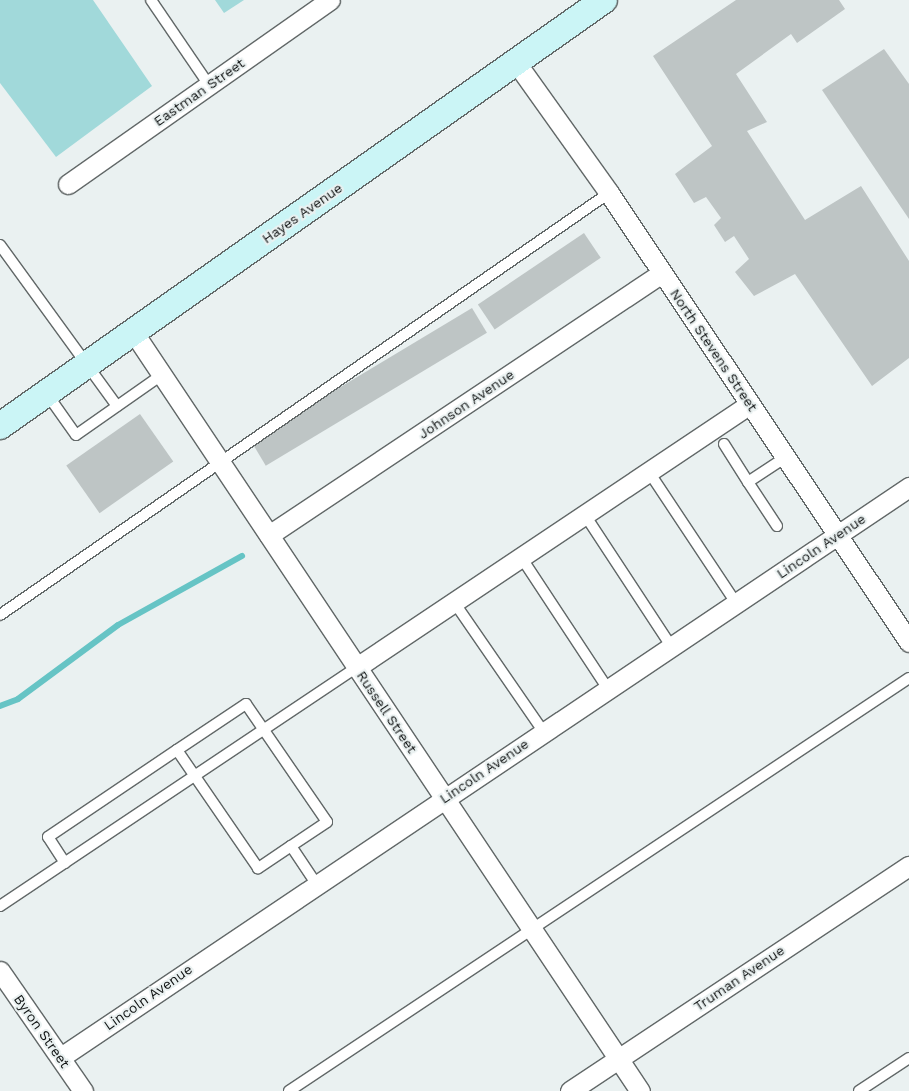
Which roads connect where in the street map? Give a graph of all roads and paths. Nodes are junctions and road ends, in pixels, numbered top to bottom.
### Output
1 (151, 0) edge
2 (330, 0) edge
3 (604, 0) edge
4 (515, 62) junction
5 (209, 85) junction
6 (68, 184) dead end
7 (609, 193) junction
8 (0, 245) edge
9 (662, 272) junction
10 (134, 332) junction
11 (88, 364) junction
12 (162, 374) junction
13 (46, 393) junction
14 (750, 404) junction
15 (117, 406) junction
16 (0, 426) edge
17 (724, 444) dead end
18 (786, 457) junction
19 (220, 459) junction
20 (649, 472) junction
21 (748, 482) junction
22 (909, 487) edge
23 (585, 515) junction
24 (776, 526) dead end
25 (269, 534) junction
26 (838, 535) junction
27 (521, 557) junction
28 (454, 602) junction
29 (736, 603) junction
30 (0, 615) edge
31 (909, 642) edge
32 (671, 646) junction
33 (357, 667) junction
34 (909, 678) edge
35 (608, 689) junction
36 (265, 730) junction
37 (543, 732) junction
38 (177, 750) junction
39 (195, 777) junction
40 (444, 797) junction
41 (291, 846) junction
42 (64, 862) junction
43 (909, 866) edge
44 (315, 882) junction
45 (0, 906) edge
46 (532, 929) junction
47 (0, 971) edge
48 (61, 1057) junction
49 (618, 1058) junction
50 (909, 1058) edge
51 (83, 1091) edge
52 (289, 1091) edge
53 (570, 1091) edge
54 (640, 1091) edge
55 (859, 1091) edge

1 - 5 lane
2 - 5 street, Eastman Street
3 - 4 street, Hayes Avenue
4 - 7 street, North Stevens Street
4 - 10 street, Hayes Avenue
5 - 6 street, Eastman Street
7 - 9 street, North Stevens Street
7 - 19 lane
8 - 11 lane
9 - 14 street, North Stevens Street
9 - 25 street, Johnson Avenue
10 - 11 street, Hayes Avenue
10 - 12 street, Russell Street
11 - 13 street, Hayes Avenue
11 - 15 lane
12 - 15 lane
12 - 19 street, Russell Street
13 - 15 lane
13 - 16 street, Hayes Avenue
14 - 18 street, North Stevens Street
14 - 20 street
17 - 21 lane
18 - 21 lane
18 - 26 street, North Stevens Street
19 - 25 street, Russell Street
19 - 30 lane
20 - 23 street
20 - 29 lane
21 - 24 lane
22 - 26 street, Lincoln Avenue
23 - 27 street
23 - 32 lane
25 - 33 street, Russell Street
26 - 29 street, Lincoln Avenue
26 - 31 street, North Stevens Street
27 - 28 street
27 - 35 lane
28 - 33 street
28 - 37 lane
29 - 32 street, Lincoln Avenue
32 - 35 street, Lincoln Avenue
33 - 36 lane
33 - 40 street, Russell Street
34 - 46 lane
35 - 37 street, Lincoln Avenue
36 - 38 lane
36 - 39 lane
36 - 41 lane
37 - 40 street, Lincoln Avenue
38 - 39 lane
38 - 42 lane
39 - 41 lane
39 - 42 lane
40 - 44 street, Lincoln Avenue
40 - 46 street, Russell Street
41 - 44 lane
42 - 45 lane
43 - 49 street, Truman Avenue
44 - 48 street, Lincoln Avenue
46 - 49 street, Russell Street
46 - 52 lane
47 - 48 street, Byron Street
48 - 51 street, Byron Street
49 - 53 street, Truman Avenue
49 - 54 street, Russell Street
50 - 55 lane

